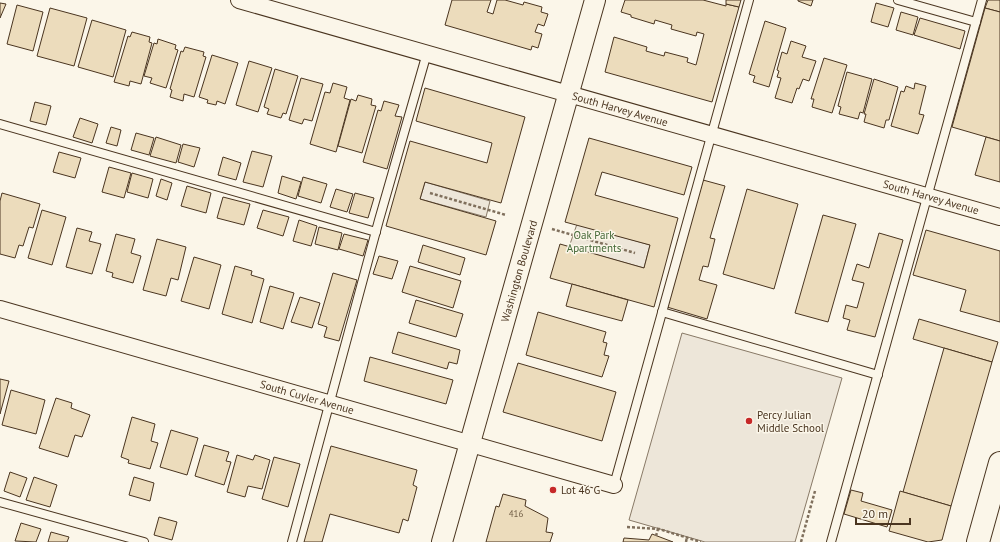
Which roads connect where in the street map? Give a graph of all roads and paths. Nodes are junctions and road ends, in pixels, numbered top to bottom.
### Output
1 (239, 0) edge
2 (595, 0) edge
3 (749, 0) edge
4 (898, 0) edge
5 (982, 0) edge
6 (976, 22) junction
7 (427, 53) junction
8 (569, 94) junction
9 (0, 124) edge
10 (711, 135) junction
11 (430, 193) dead end
12 (928, 196) junction
13 (506, 215) dead end
14 (1000, 217) edge
15 (552, 229) dead end
16 (376, 232) junction
17 (635, 253) dead end
18 (0, 309) edge
19 (662, 312) junction
20 (878, 375) junction
21 (330, 404) junction
22 (470, 444) junction
23 (1000, 463) edge
24 (614, 485) joint
25 (815, 491) dead end
26 (0, 502) edge
27 (627, 527) dead end
28 (658, 528) junction
29 (656, 536) dead end
30 (687, 537) junction
31 (144, 542) edge
32 (292, 542) edge
33 (442, 542) edge
34 (686, 542) edge
35 (701, 542) edge
36 (801, 542) edge
37 (831, 542) edge
38 (978, 542) edge

1 - 7 street, South Harvey Avenue
2 - 8 street, Washington Boulevard
3 - 10 lane
4 - 6 lane
5 - 6 lane
6 - 12 lane
7 - 8 street, South Harvey Avenue
7 - 16 lane
8 - 10 street, South Harvey Avenue
8 - 22 street, Washington Boulevard
9 - 16 lane
10 - 12 street, South Harvey Avenue
10 - 19 lane
11 - 13 path
12 - 14 street, South Harvey Avenue
12 - 20 lane
15 - 17 path
16 - 21 lane
18 - 21 street, South Cuyler Avenue
19 - 20 lane
19 - 24 lane
20 - 37 lane
21 - 22 street, South Cuyler Avenue
21 - 32 lane
22 - 24 street, South Cuyler Avenue
22 - 33 street, Washington Boulevard
23 - 38 main road
25 - 36 path
26 - 31 lane
27 - 28 path
28 - 29 path
28 - 30 path
30 - 34 path
30 - 35 path

